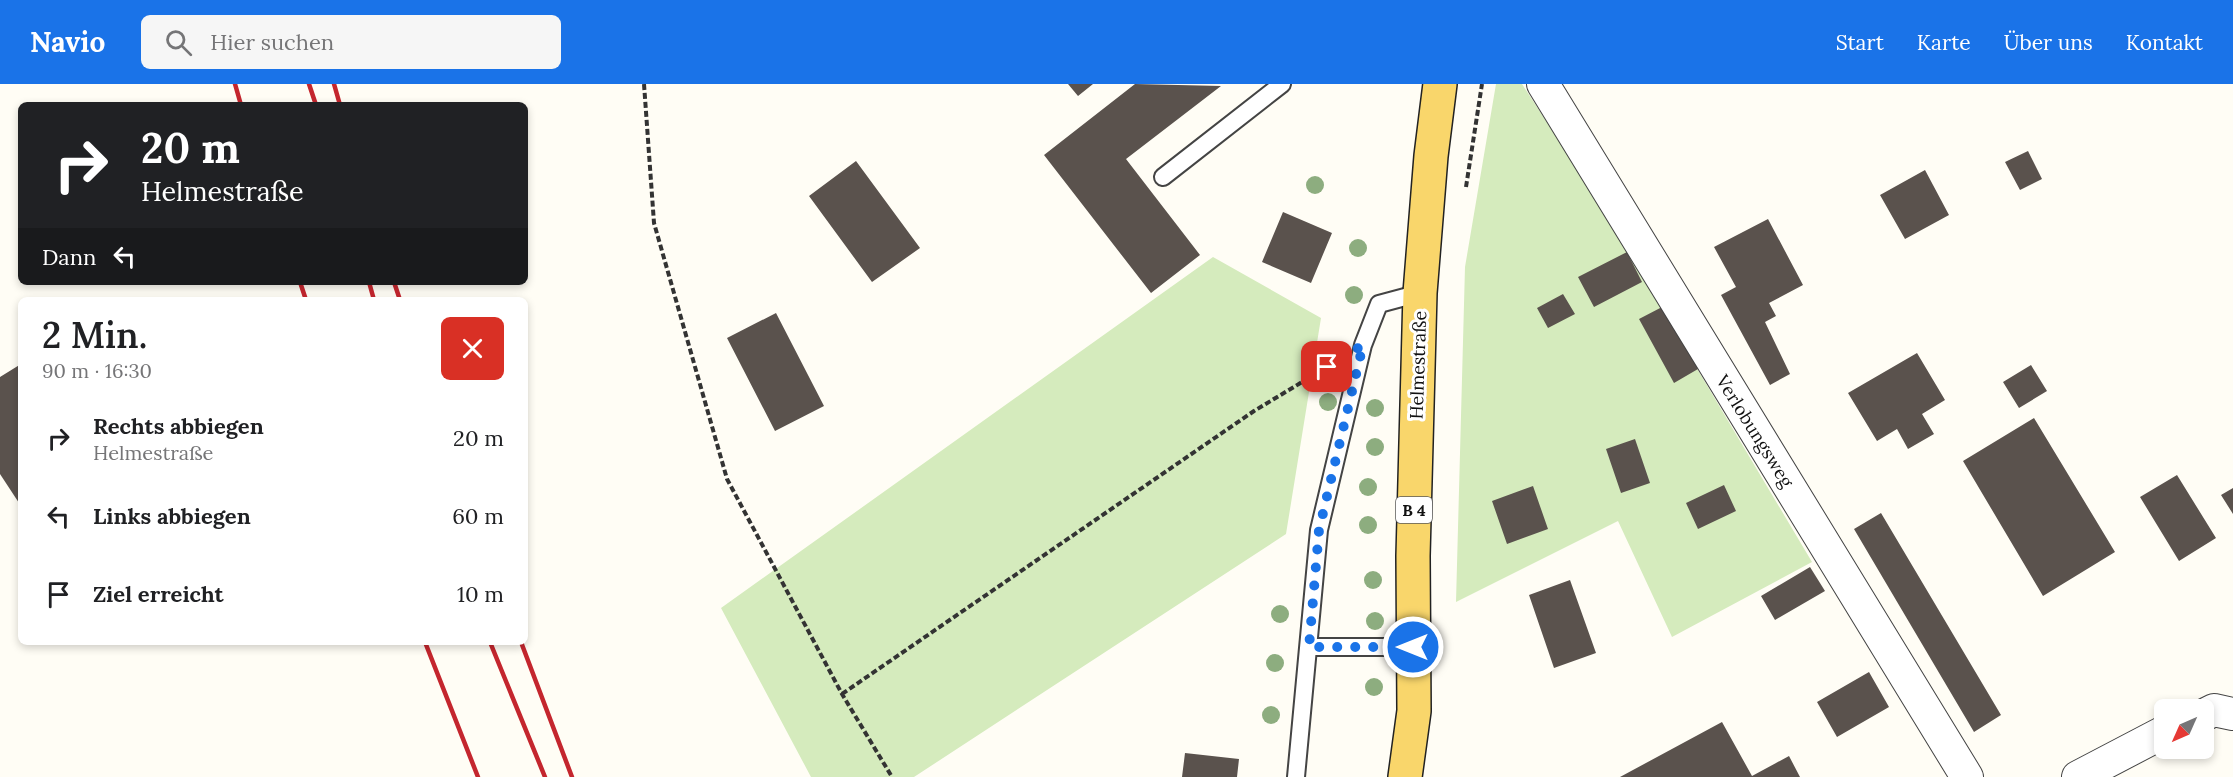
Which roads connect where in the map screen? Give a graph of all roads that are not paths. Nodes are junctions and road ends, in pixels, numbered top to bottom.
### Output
1 (1282, 84) edge
2 (1440, 84) edge
3 (1543, 84) edge
4 (1163, 177) dead end
5 (1420, 293) junction
6 (1309, 647) junction
7 (1413, 647) junction
8 (2214, 710) edge
9 (2233, 714) edge
10 (2154, 737) edge
11 (1296, 777) edge
12 (1405, 777) edge
13 (1968, 777) edge
14 (2078, 777) edge

1 - 4 lane
2 - 5 main road, Helmestraße / B 4
3 - 13 street, Verlobungsweg
5 - 6 lane
5 - 7 main road, Helmestraße / B 4
6 - 7 lane
6 - 11 lane
7 - 12 main road, Helmestraße / B 4
8 - 9 street
10 - 14 street

